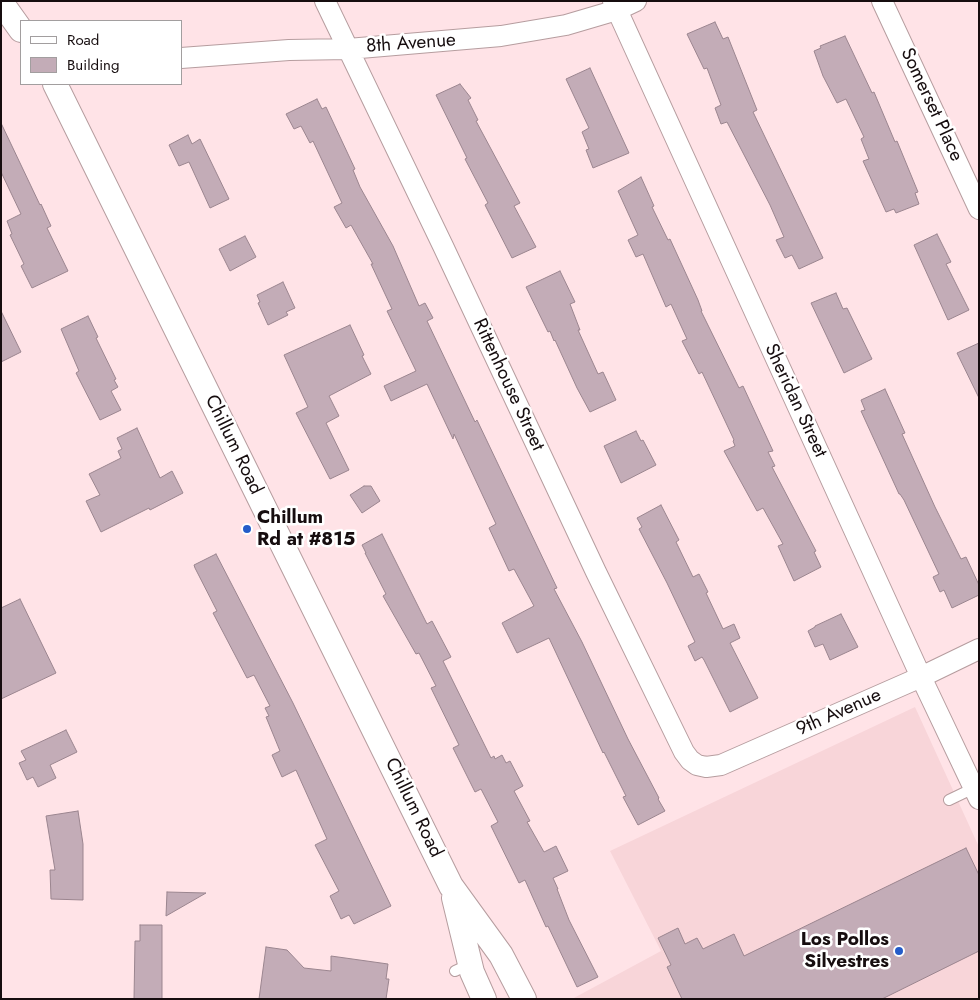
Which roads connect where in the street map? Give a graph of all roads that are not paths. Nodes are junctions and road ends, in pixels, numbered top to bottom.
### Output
1 (324, 1) edge
2 (636, 1) edge
3 (882, 1) edge
4 (1, 2) edge
5 (615, 6) edge
6 (20, 29) edge
7 (348, 49) junction
8 (182, 58) edge
9 (55, 85) edge
10 (979, 209) edge
11 (979, 649) edge
12 (921, 677) junction
13 (697, 765) joint
14 (976, 794) edge
15 (949, 800) dead end
16 (451, 886) junction
17 (484, 999) edge
18 (524, 999) edge

1 - 7 street, Rittenhouse Street
2 - 5 street, 8th Avenue
3 - 10 street, Somerset Place
4 - 6 street
5 - 7 street, 8th Avenue
5 - 12 street, Sheridan Street
7 - 8 street, 8th Avenue
7 - 13 street, Rittenhouse Street
9 - 16 street, Chillum Road
11 - 12 street, 9th Avenue
12 - 13 street, 9th Avenue
12 - 14 street, Sheridan Street
14 - 15 lane
16 - 17 street, Chillum Road
16 - 18 street, Chillum Road

